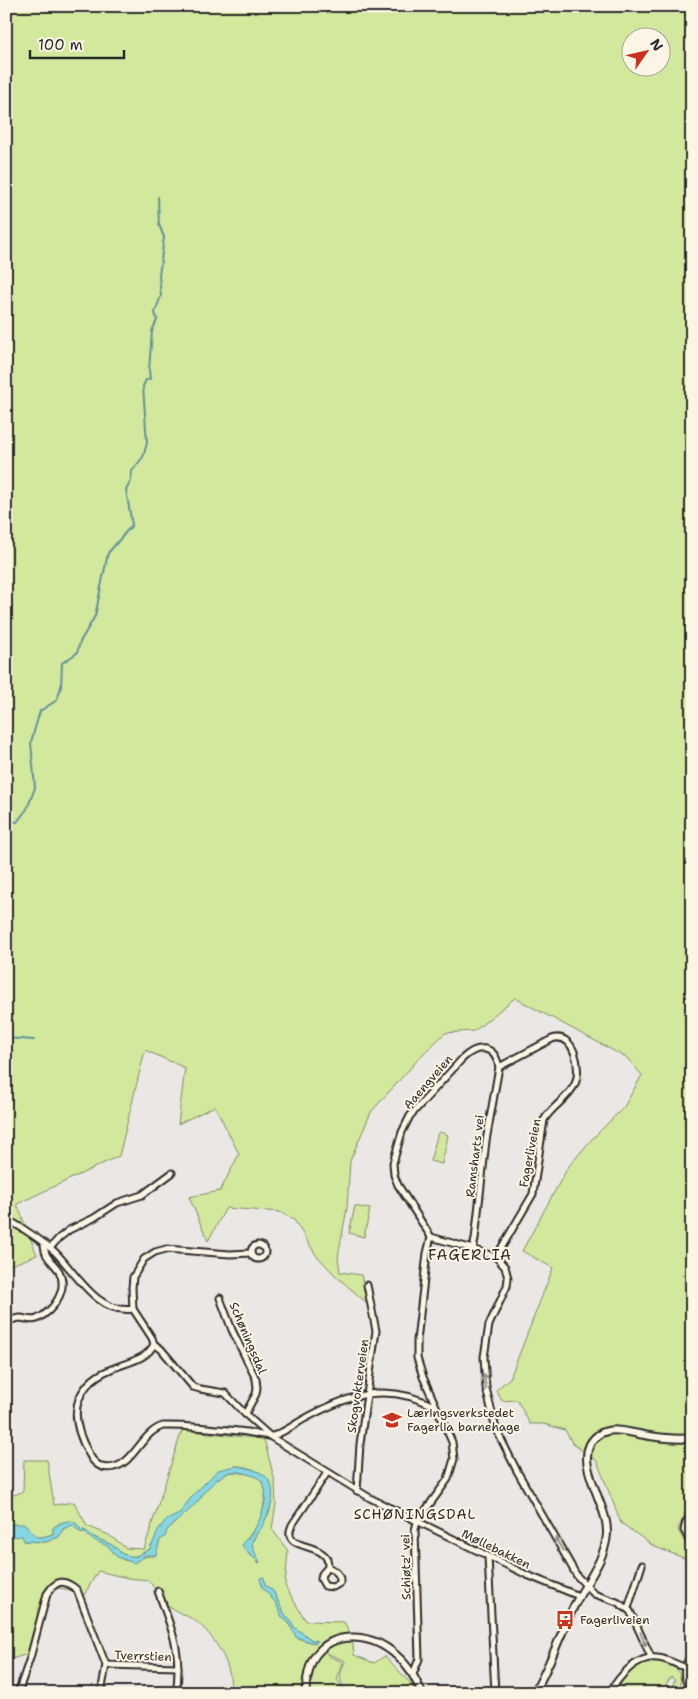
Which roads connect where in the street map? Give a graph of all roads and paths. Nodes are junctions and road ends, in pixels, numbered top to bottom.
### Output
1 (499, 1067) junction
2 (172, 1173) dead end
3 (6, 1219) edge
4 (431, 1237) junction
5 (44, 1245) junction
6 (50, 1248) junction
7 (473, 1249) junction
8 (252, 1253) dead end
9 (496, 1257) junction
10 (367, 1285) dead end
11 (220, 1298) dead end
12 (133, 1309) junction
13 (6, 1322) edge
14 (154, 1344) junction
15 (367, 1394) junction
16 (436, 1407) junction
17 (245, 1414) junction
18 (271, 1437) junction
19 (692, 1438) edge
20 (327, 1473) junction
21 (358, 1491) junction
22 (692, 1517) edge
23 (418, 1522) junction
24 (692, 1545) edge
25 (488, 1557) junction
26 (642, 1565) dead end
27 (328, 1567) dead end
28 (585, 1585) junction
29 (158, 1591) dead end
30 (579, 1596) junction
31 (628, 1608) junction
32 (692, 1653) edge
33 (651, 1657) junction
34 (106, 1665) junction
35 (178, 1667) junction
36 (684, 1667) junction
37 (413, 1674) junction
38 (692, 1692) edge
39 (18, 1693) edge
40 (101, 1693) edge
41 (176, 1693) edge
42 (306, 1693) edge
43 (422, 1693) edge
44 (495, 1693) edge
45 (534, 1693) edge
46 (609, 1693) edge

1 - 4 street, Aaengveien
1 - 7 street, Ramsharts vei
1 - 9 street, Fagerliveien
2 - 6 street
3 - 5 street
4 - 7 street
4 - 16 street, Schiøtz' vei
5 - 6 street
5 - 13 street
6 - 12 street
7 - 9 street
8 - 12 street
28 -> 9 street
10 - 15 street, Skogvokterveien
11 - 17 street, Schøningsdal
12 - 14 street, Møllebakken
14 - 17 street, Møllebakken
14 - 18 street
15 - 16 street
15 - 18 street
15 - 21 street, Skogvokterveien
16 - 23 street, Schiøtz' vei
17 - 18 street, Møllebakken
18 - 20 street, Møllebakken
19 - 28 street
20 - 21 street, Møllebakken
20 - 27 street
21 - 23 street, Møllebakken
22 - 24 street
23 - 25 street, Møllebakken
23 - 37 street, Schiøtz' vei
25 - 30 street, Møllebakken
25 - 44 street
26 - 31 street
28 - 30 street
28 - 31 street
29 - 35 street
30 - 45 street
31 -> 33 street
32 - 36 street
33 - 36 street
33 - 46 street
34 - 35 street, Tverrstien
34 - 39 street
34 - 40 street
35 - 41 street
36 - 38 street
37 - 42 street
37 - 43 street

